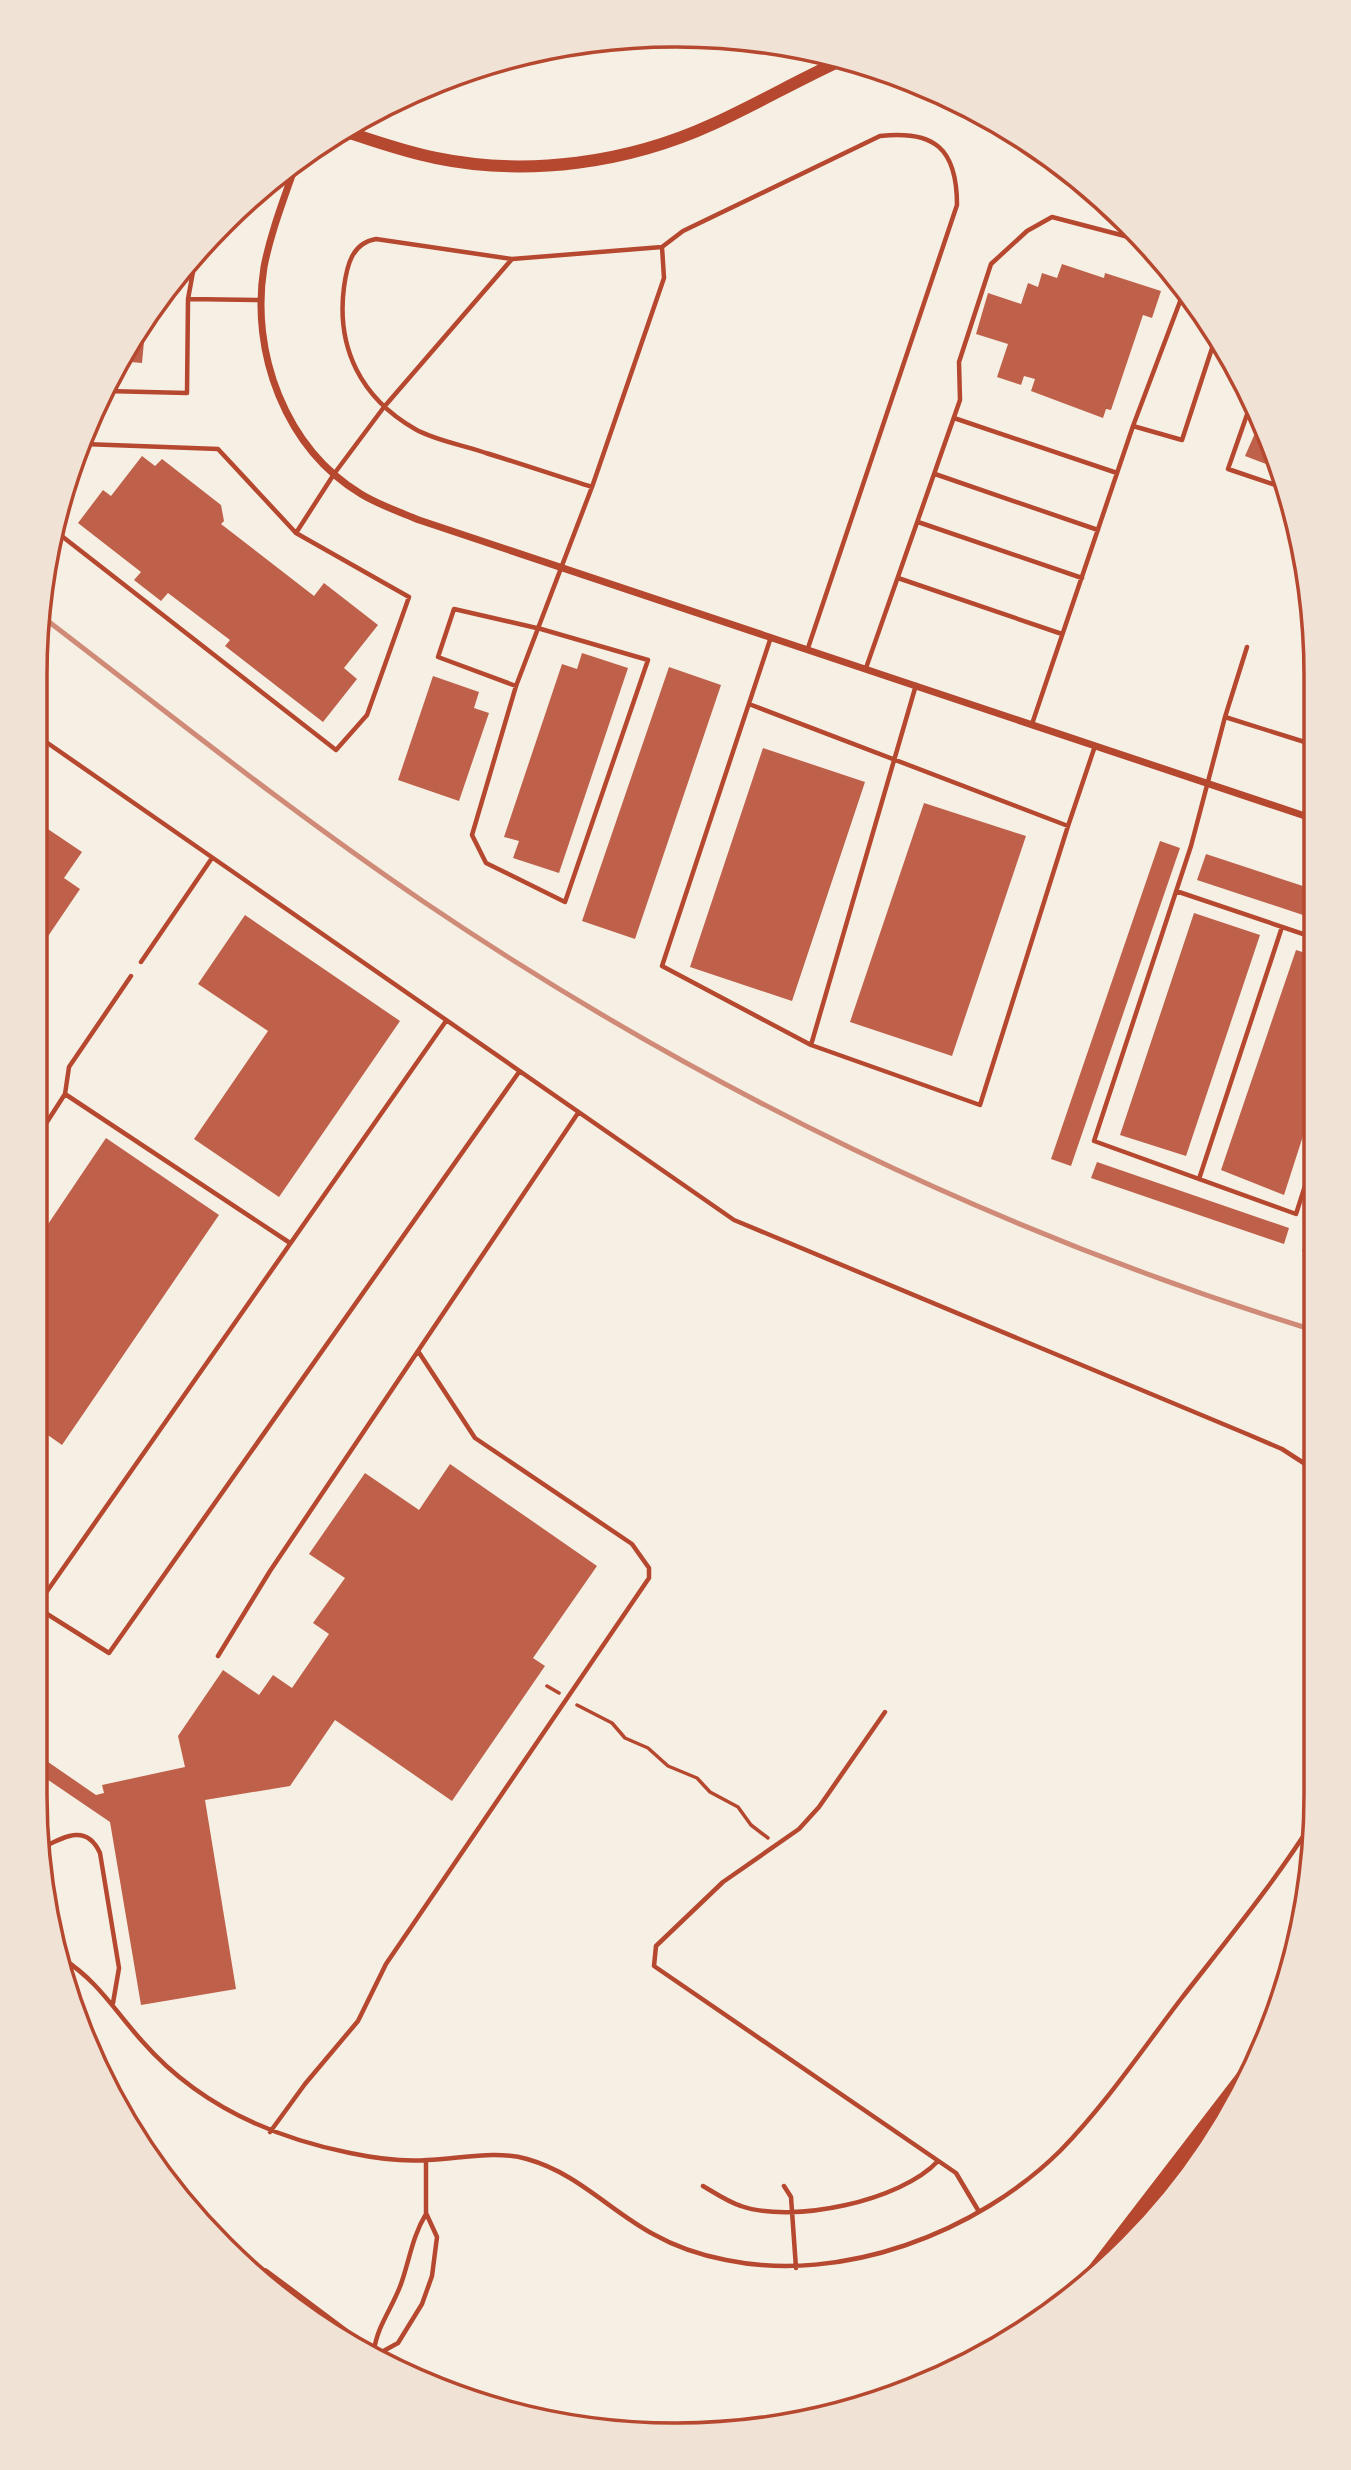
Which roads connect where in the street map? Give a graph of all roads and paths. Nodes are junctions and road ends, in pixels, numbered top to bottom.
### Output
1 (829, 67) edge
2 (356, 134) edge
3 (291, 179) edge
4 (1125, 236) edge
5 (662, 247) junction
6 (512, 260) junction
7 (193, 274) edge
8 (188, 299) junction
9 (262, 300) junction
10 (1180, 301) edge
11 (1212, 348) edge
12 (115, 391) edge
13 (384, 407) junction
14 (1247, 415) edge
15 (954, 418) junction
16 (1133, 426) junction
17 (92, 444) edge
18 (1117, 473) junction
19 (334, 474) junction
20 (934, 474) junction
21 (1273, 485) edge
22 (593, 488) junction
23 (918, 522) junction
24 (1098, 530) junction
25 (296, 533) junction
26 (63, 537) edge
27 (563, 568) junction
28 (898, 578) junction
29 (1082, 578) junction
30 (541, 629) junction
31 (1062, 634) junction
32 (771, 636) junction
33 (1247, 647) dead end
34 (808, 648) junction
35 (866, 668) junction
36 (916, 685) junction
37 (516, 686) junction
38 (749, 704) junction
39 (1225, 717) junction
40 (1032, 724) junction
41 (1304, 742) edge
42 (47, 744) edge
43 (1095, 746) junction
44 (894, 758) junction
45 (1206, 784) junction
46 (1304, 816) edge
47 (1068, 826) junction
48 (212, 858) junction
49 (1176, 891) junction
50 (1282, 926) junction
51 (1304, 934) edge
52 (141, 962) dead end
53 (131, 976) dead end
54 (446, 1021) junction
55 (811, 1045) junction
56 (519, 1072) junction
57 (65, 1094) junction
58 (579, 1113) junction
59 (47, 1122) edge
60 (1199, 1179) junction
61 (1304, 1189) edge
62 (290, 1243) junction
63 (418, 1351) junction
64 (1304, 1463) edge
65 (47, 1591) edge
66 (47, 1614) edge
67 (218, 1656) dead end
68 (547, 1686) dead end
69 (568, 1699) junction
70 (885, 1712) dead end
71 (1302, 1837) edge
72 (50, 1844) edge
73 (779, 1845) junction
74 (71, 1964) edge
75 (113, 2003) junction
76 (1224, 2102) edge
77 (270, 2133) junction
78 (426, 2161) junction
79 (938, 2161) junction
80 (703, 2186) dead end
81 (784, 2186) dead end
82 (792, 2210) junction
83 (978, 2210) junction
84 (426, 2213) junction
85 (1114, 2244) edge
86 (796, 2268) junction
87 (376, 2347) edge
88 (383, 2350) edge

1 - 2 street
3 - 9 street
4 - 15 lane
5 - 6 lane
5 - 22 lane
5 - 34 lane
6 - 13 lane
6 - 13 lane
7 - 8 lane
8 - 9 lane
8 - 12 lane
9 - 19 street
10 - 16 lane
11 - 16 lane
13 - 19 lane
13 - 22 lane
14 - 21 lane
15 - 18 lane
15 - 20 lane
16 - 18 lane
17 - 25 lane
18 - 24 lane
19 - 25 lane
19 - 27 street
20 - 23 lane
20 - 24 lane
22 - 27 lane
23 - 28 lane
23 - 29 lane
24 - 29 lane
25 - 26 lane
27 - 30 lane
27 - 32 street
28 - 31 lane
28 - 35 lane
29 - 31 lane
30 - 37 lane
30 - 37 lane
30 - 37 lane
31 - 40 lane
32 - 34 street
32 - 38 lane
33 - 39 lane
34 - 35 street
35 - 36 street
36 - 40 street
36 - 44 lane
38 - 44 lane
38 - 55 lane
39 - 41 lane
39 - 45 lane
40 - 43 street
42 - 48 lane
43 - 45 street
43 - 47 lane
44 - 47 lane
44 - 55 lane
45 - 46 street
45 - 49 lane
47 - 55 lane
48 - 52 lane
48 - 54 lane
49 - 50 lane
49 - 60 lane
50 - 51 lane
50 - 60 lane
53 - 57 lane
54 - 56 lane
54 - 62 lane
56 - 58 lane
56 - 66 lane
57 - 59 lane
57 - 62 lane
58 - 63 lane
58 - 64 lane
60 - 61 lane
62 - 65 lane
63 - 67 lane
63 - 69 lane
68 - 69 path
69 - 73 path
69 - 77 lane
70 - 73 lane
71 - 83 lane
72 - 75 lane
73 - 79 lane
74 - 75 lane
75 - 77 lane
76 - 85 main road
77 - 78 lane
78 - 84 lane
78 - 86 lane
79 - 82 lane
79 - 83 lane
80 - 82 lane
81 - 82 lane
82 - 86 lane
83 - 86 lane
84 - 87 lane
84 - 88 lane

